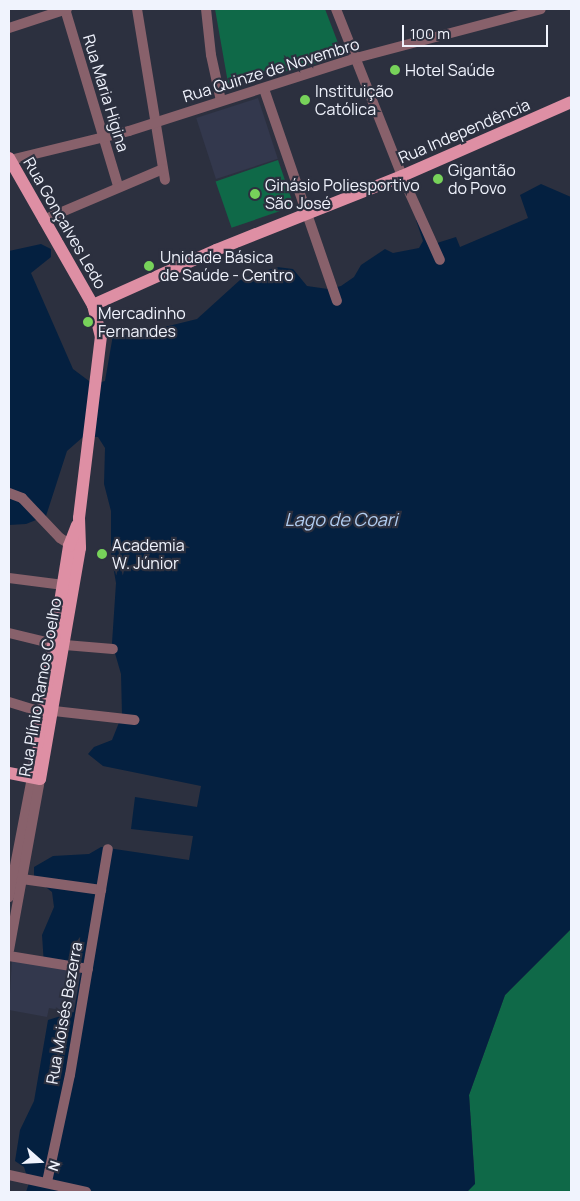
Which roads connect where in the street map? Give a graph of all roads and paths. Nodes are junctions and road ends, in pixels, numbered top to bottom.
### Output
1 (65, 9) edge
2 (138, 9) edge
3 (206, 9) edge
4 (336, 9) edge
5 (541, 9) edge
6 (9, 28) edge
7 (356, 58) junction
8 (264, 88) junction
9 (221, 100) junction
10 (571, 102) edge
11 (154, 123) junction
12 (104, 137) junction
13 (9, 159) edge
14 (163, 169) junction
15 (402, 176) junction
16 (165, 180) dead end
17 (118, 186) junction
18 (306, 215) junction
19 (43, 220) junction
20 (440, 260) dead end
21 (337, 301) dead end
22 (93, 305) junction
23 (9, 493) edge
24 (75, 547) junction
25 (9, 578) edge
26 (64, 585) junction
27 (9, 633) edge
28 (60, 644) junction
29 (113, 650) dead end
30 (9, 702) edge
31 (48, 712) junction
32 (134, 720) dead end
33 (9, 773) edge
34 (36, 778) junction
35 (108, 849) dead end
36 (22, 879) junction
37 (101, 890) junction
38 (9, 897) edge
39 (9, 950) edge
40 (9, 956) edge
41 (88, 969) junction
42 (9, 1175) edge
43 (47, 1182) junction
44 (86, 1192) edge

1 - 6 street
1 - 12 street, Rua Maria Higina
2 - 11 street
3 - 9 street
4 - 7 street
5 - 7 street, Rua Quinze de Novembro
7 - 8 street, Rua Quinze de Novembro
7 - 15 street
8 - 9 street, Rua Quinze de Novembro
8 - 18 street
9 - 11 street, Rua Quinze de Novembro
10 - 15 main road, Rua Independência
11 - 12 street, Rua Quinze de Novembro
11 - 14 street
12 - 13 street, Rua Quinze de Novembro
12 - 17 street, Rua Maria Higina
13 - 19 main road, Rua Gonçalves Ledo
14 - 16 street
14 - 17 street
15 - 18 main road, Rua Independência
15 - 20 street
17 - 19 street
18 - 21 street
18 - 22 main road, Rua Independência
19 - 22 main road, Rua Gonçalves Ledo
22 - 24 main road, Rua Gonçalves Ledo
23 - 24 street
24 - 26 main road, Rua Plínio Ramos Coelho
24 - 28 main road, Rua Plínio Ramos Coelho
25 - 26 street
26 - 28 main road, Rua Plínio Ramos Coelho
27 - 28 street
28 - 29 street
28 - 31 main road, Rua Plínio Ramos Coelho
30 - 31 street
31 - 32 street
31 - 34 main road, Rua Plínio Ramos Coelho
33 - 34 main road
34 - 36 street, Rua Plínio Ramos Coelho
34 - 38 street, Rua Plínio Ramos Coelho
35 - 37 street, Rua Moisés Bezerra
36 - 37 street
36 - 39 street, Rua Plínio Ramos Coelho
37 - 41 street, Rua Moisés Bezerra
40 - 41 street
41 - 43 street, Rua Moisés Bezerra
42 - 43 street
43 - 44 street

